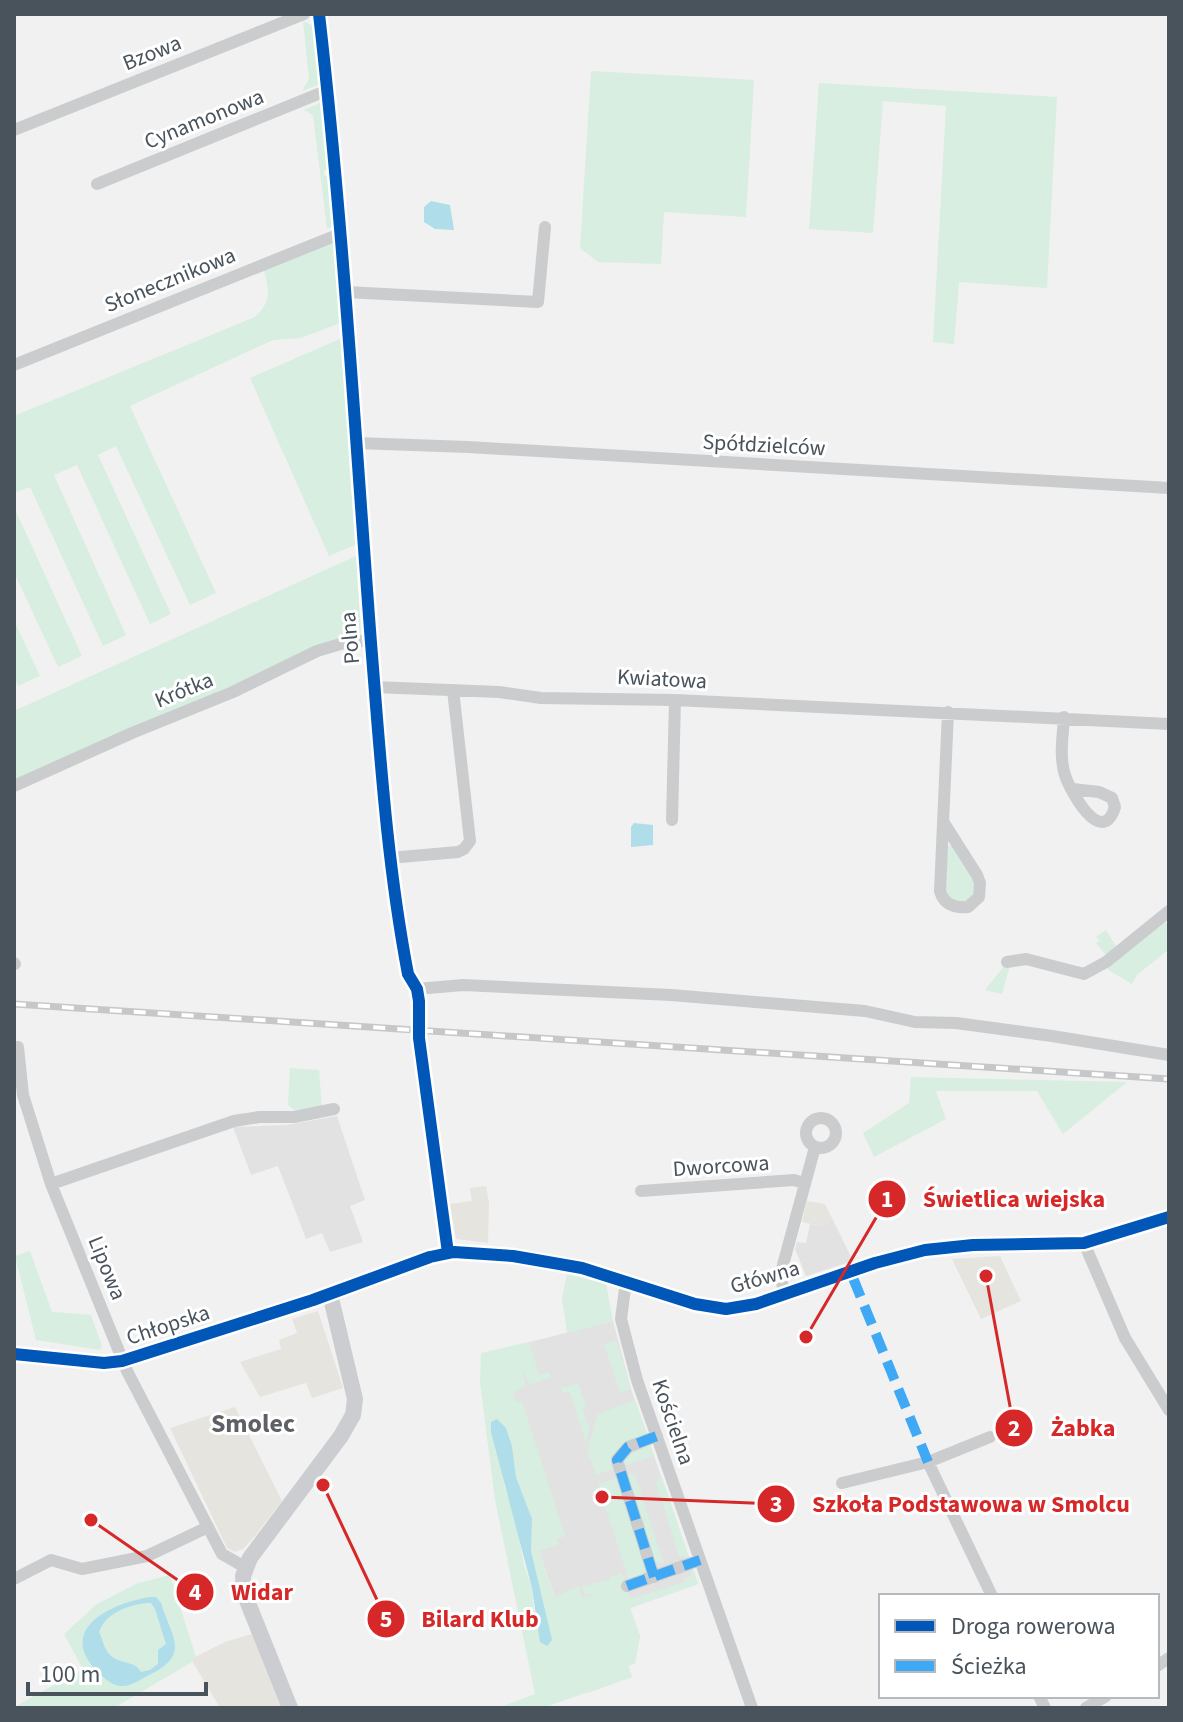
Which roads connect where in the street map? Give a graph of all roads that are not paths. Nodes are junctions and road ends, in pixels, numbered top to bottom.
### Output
1 (304, 14) edge
2 (319, 14) edge
3 (328, 90) junction
4 (14, 130) edge
5 (97, 184) dead end
6 (545, 227) dead end
7 (342, 233) junction
8 (346, 292) junction
9 (14, 365) edge
10 (356, 443) junction
11 (1169, 488) edge
12 (371, 640) junction
13 (374, 687) junction
14 (453, 690) junction
15 (675, 700) junction
16 (948, 712) junction
17 (1064, 717) junction
18 (1169, 724) edge
19 (14, 786) edge
20 (1073, 789) dead end
21 (672, 820) dead end
22 (944, 823) junction
23 (389, 858) junction
24 (1169, 911) edge
25 (1007, 962) dead end
26 (417, 989) junction
27 (18, 1047) dead end
28 (1169, 1055) edge
29 (334, 1109) dead end
30 (815, 1147) dead end
31 (804, 1183) junction
32 (51, 1184) junction
33 (641, 1191) dead end
34 (1169, 1217) edge
35 (1084, 1243) junction
36 (448, 1253) junction
37 (626, 1281) junction
38 (330, 1294) junction
39 (785, 1294) junction
40 (14, 1354) edge
41 (122, 1361) junction
42 (1169, 1410) edge
43 (657, 1436) junction
44 (990, 1437) dead end
45 (928, 1462) junction
46 (842, 1483) dead end
47 (208, 1527) junction
48 (700, 1560) junction
49 (245, 1567) junction
50 (654, 1577) junction
51 (14, 1579) edge
52 (627, 1586) dead end
53 (991, 1594) edge
54 (749, 1707) edge
55 (290, 1708) edge

1 - 4 street, Bzowa
2 - 3 street, Polna
3 - 5 street, Cynamonowa
3 - 7 street, Polna
6 - 8 street
7 - 8 street, Polna
7 - 9 street, Słonecznikowa
8 - 10 street, Polna
10 - 11 street, Spółdzielców
10 - 12 street, Polna
12 - 13 street, Polna
12 - 19 street, Krótka
13 - 14 street, Kwiatowa
13 - 23 street, Polna
14 - 15 street, Kwiatowa
14 - 23 street
15 - 16 street, Kwiatowa
15 - 21 street
16 - 17 street, Kwiatowa
16 - 22 street
17 - 18 street, Kwiatowa
17 - 20 street
22 - 22 street
23 - 26 street, Polna
24 - 25 street
26 - 28 street
26 - 36 street, Polna
27 - 32 street, Lipowa
29 - 32 street
30 - 31 street
31 - 33 street, Dworcowa
31 - 39 street
32 - 41 street, Lipowa
34 - 35 street, Główna
35 - 39 street, Główna
35 - 42 street
36 - 37 street, Główna
36 - 38 street, Główna
37 - 39 street, Główna
37 - 43 street, Kościelna
38 - 41 street, Chłopska
38 - 49 street
40 - 41 street, Chłopska
41 - 47 street, Lipowa
43 - 48 street, Kościelna
43 - 50 street
44 - 45 street
45 - 46 street
45 - 53 street
47 - 49 street, Lipowa
47 - 51 street
48 - 50 street
48 - 54 street, Kościelna
49 - 55 street
50 - 52 street

